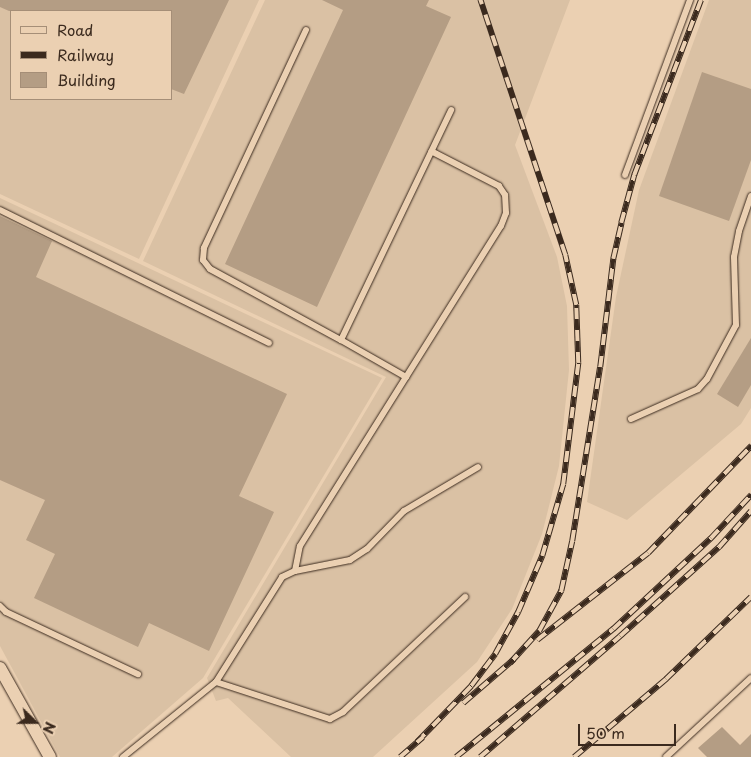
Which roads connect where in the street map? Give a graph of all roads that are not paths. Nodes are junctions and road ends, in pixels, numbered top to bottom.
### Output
1 (690, 0) edge
2 (306, 30) dead end
3 (451, 110) dead end
4 (432, 151) junction
5 (625, 175) dead end
6 (751, 196) edge
7 (0, 210) edge
8 (341, 340) junction
9 (269, 343) dead end
10 (406, 377) junction
11 (631, 419) dead end
12 (478, 467) dead end
13 (295, 570) junction
14 (465, 597) dead end
15 (0, 606) edge
16 (0, 668) edge
17 (138, 674) dead end
18 (751, 678) edge
19 (216, 682) junction
20 (50, 757) edge
21 (123, 757) edge
22 (666, 757) edge

1 - 5 lane
2 - 8 lane
3 - 4 lane
4 - 8 lane
4 - 10 lane
6 - 11 lane
7 - 9 lane
8 - 10 lane
10 - 13 lane
12 - 13 lane
13 - 19 lane
14 - 19 lane
15 - 17 lane
16 - 20 street
18 - 22 lane
19 - 21 lane

